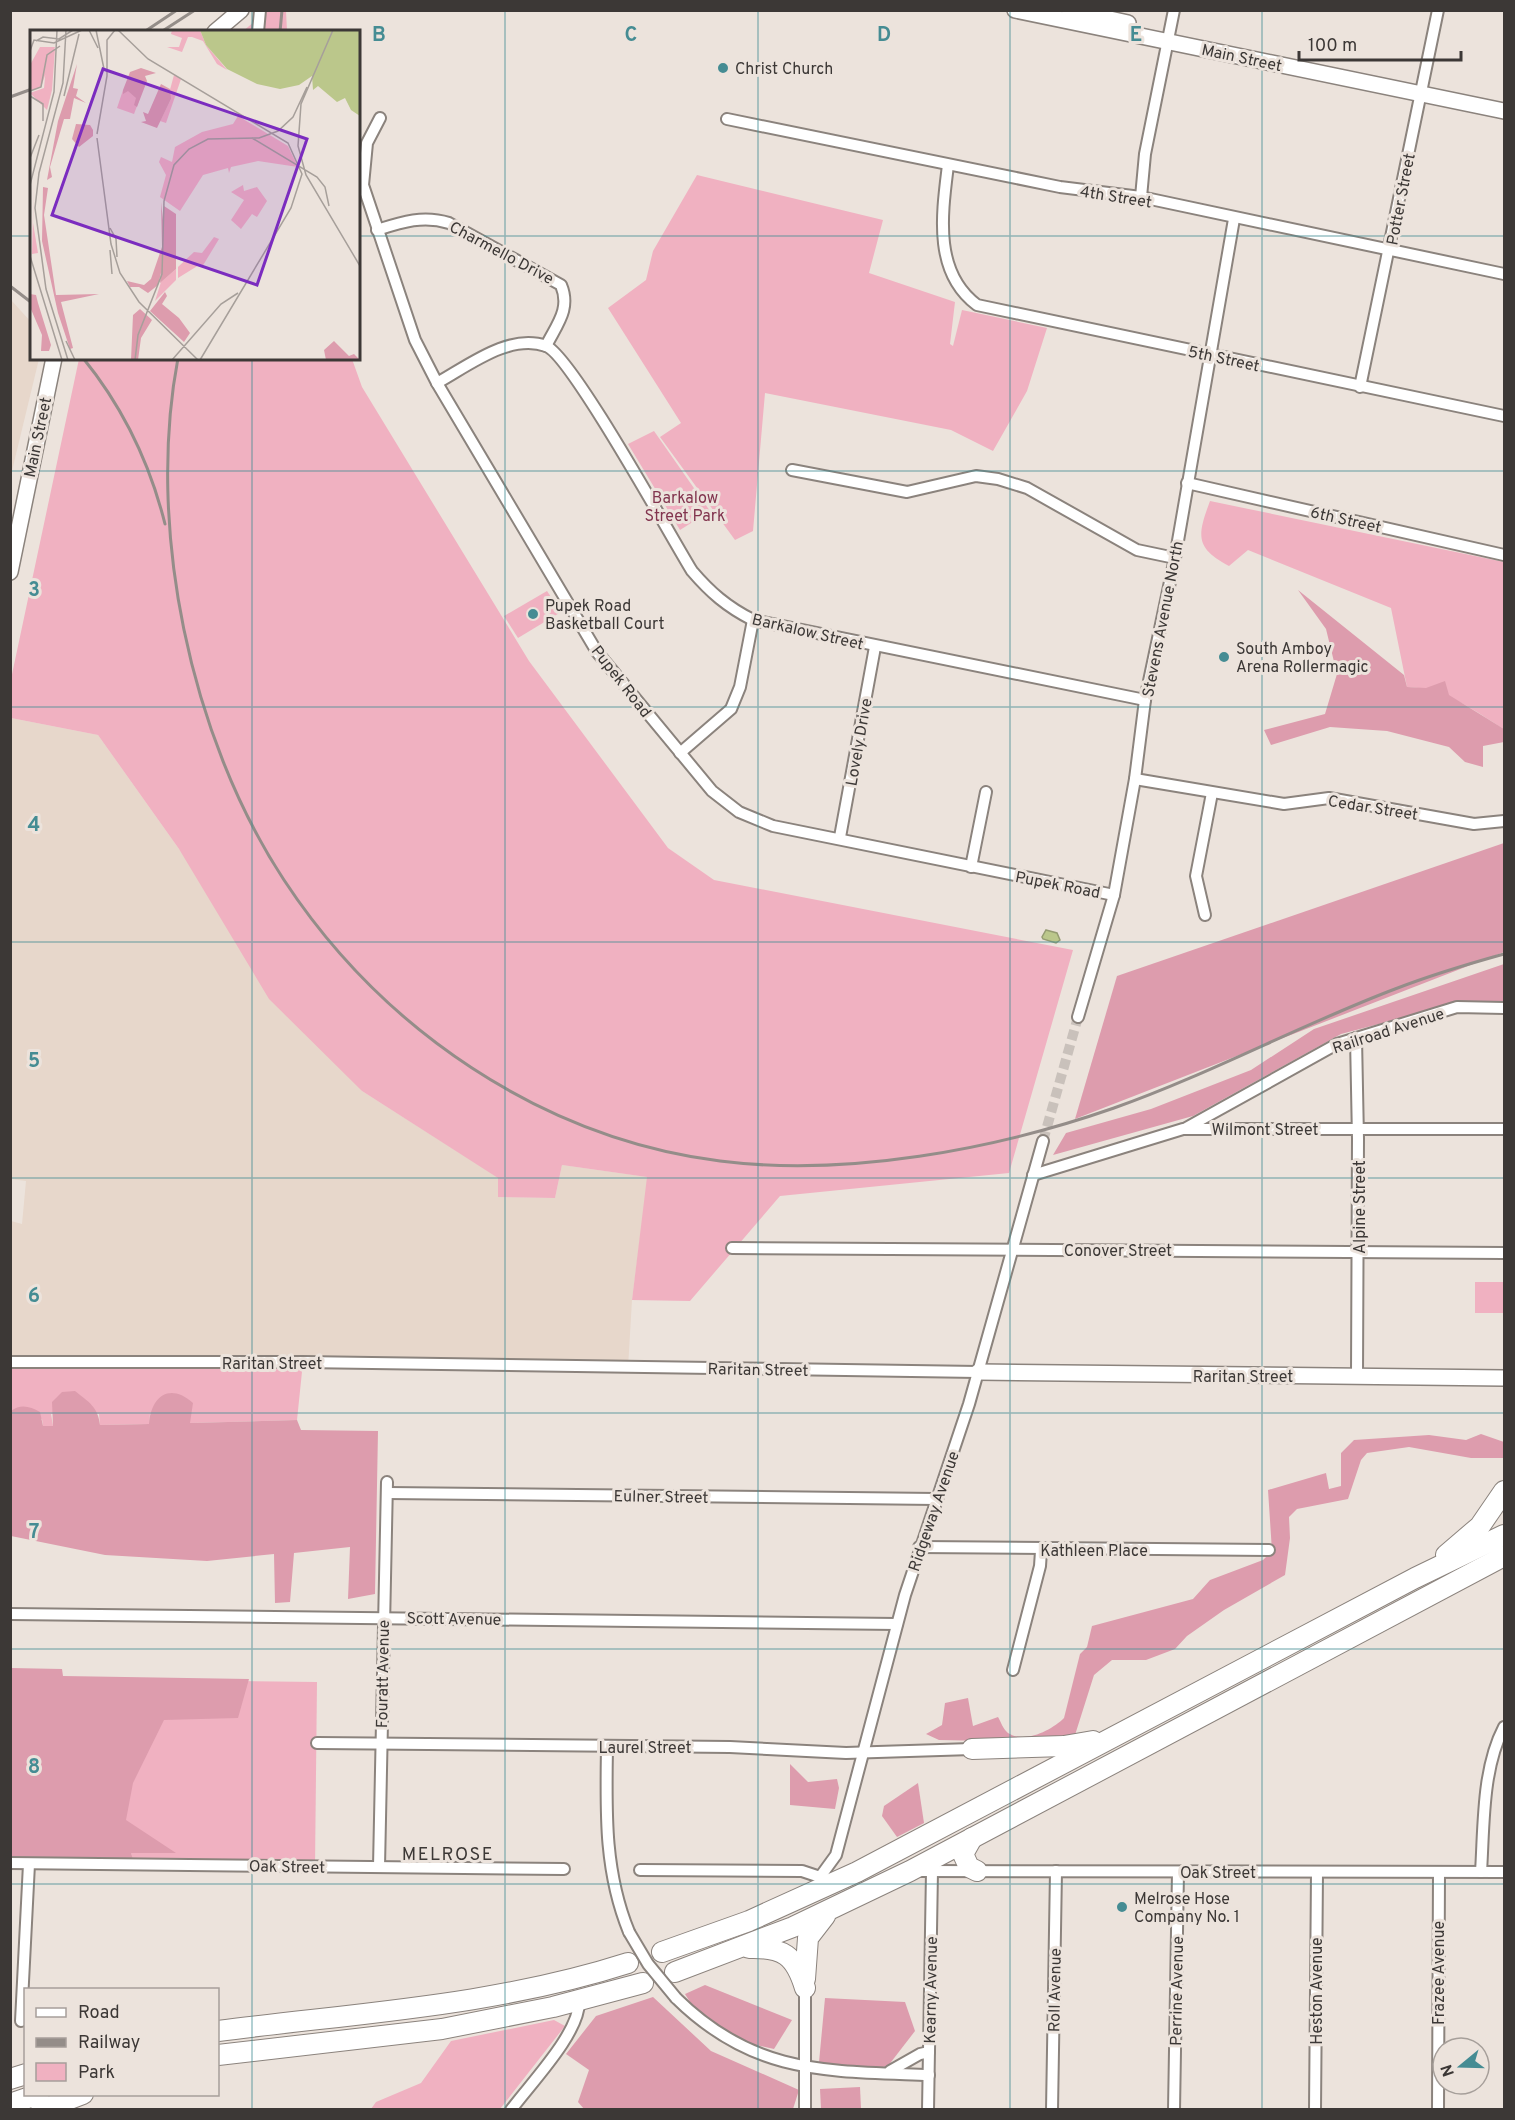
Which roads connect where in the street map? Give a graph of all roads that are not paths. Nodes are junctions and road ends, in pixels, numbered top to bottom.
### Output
1 (241, 10) edge
2 (260, 10) edge
3 (1016, 10) edge
4 (1069, 10) edge
5 (1174, 10) edge
6 (1438, 10) edge
7 (217, 30) edge
8 (258, 30) edge
9 (1169, 36) junction
10 (1421, 88) junction
11 (1504, 100) edge
12 (1504, 111) edge
13 (380, 118) dead end
14 (727, 119) dead end
15 (948, 165) junction
16 (1141, 197) junction
17 (1234, 219) junction
18 (376, 230) junction
19 (1390, 251) junction
20 (1504, 274) edge
21 (546, 346) junction
22 (1209, 355) junction
23 (54, 360) edge
24 (437, 383) junction
25 (1360, 387) junction
26 (1504, 416) edge
27 (792, 470) dead end
28 (1187, 483) junction
29 (20, 516) junction
30 (10, 547) edge
31 (1504, 555) edge
32 (1175, 558) junction
33 (10, 572) edge
34 (753, 620) junction
35 (875, 647) junction
36 (1145, 700) junction
37 (680, 753) junction
38 (1135, 779) junction
39 (986, 792) dead end
40 (1212, 793) junction
41 (1504, 821) edge
42 (840, 837) junction
43 (971, 867) junction
44 (1114, 895) junction
45 (1205, 915) dead end
46 (1504, 1008) edge
47 (1078, 1017) tunnel mouth
48 (1356, 1038) junction
49 (1358, 1128) junction
50 (1183, 1129) junction
51 (1504, 1129) edge
52 (1043, 1141) tunnel mouth
53 (1033, 1175) junction
54 (732, 1248) dead end
55 (1011, 1249) junction
56 (1359, 1251) junction
57 (1504, 1253) edge
58 (10, 1362) edge
59 (978, 1372) junction
60 (1357, 1376) junction
61 (1504, 1378) edge
62 (387, 1487) joint
63 (1504, 1491) edge
64 (936, 1499) junction
65 (1504, 1535) edge
66 (919, 1548) junction
67 (1269, 1550) dead end
68 (1041, 1551) junction
69 (1504, 1556) edge
70 (1415, 1578) junction
71 (10, 1614) edge
72 (383, 1617) junction
73 (897, 1624) junction
74 (1013, 1670) dead end
75 (1504, 1727) edge
76 (1119, 1734) junction
77 (317, 1743) dead end
78 (381, 1744) junction
79 (607, 1747) junction
80 (972, 1749) joint
81 (863, 1752) junction
82 (972, 1838) junction
83 (10, 1863) edge
84 (29, 1864) junction
85 (379, 1867) junction
86 (564, 1869) dead end
87 (640, 1870) dead end
88 (910, 1871) junction
89 (932, 1871) junction
90 (978, 1871) junction
91 (1056, 1871) junction
92 (1178, 1872) junction
93 (1317, 1872) junction
94 (1439, 1872) junction
95 (1481, 1872) junction
96 (1504, 1872) edge
97 (820, 1877) junction
98 (793, 1902) junction
99 (833, 1909) junction
100 (737, 1949) junction
101 (662, 1952) dead end
102 (628, 1964) dead end
103 (675, 1972) dead end
104 (643, 1983) dead end
105 (806, 1988) junction
106 (579, 2001) junction
107 (21, 2020) dead end
108 (219, 2031) edge
109 (929, 2052) junction
110 (219, 2055) edge
111 (807, 2068) junction
112 (880, 2074) junction
113 (928, 2075) junction
114 (76, 2096) edge
115 (10, 2104) edge
116 (41, 2106) edge
117 (511, 2109) edge
118 (805, 2109) edge
119 (928, 2109) edge
120 (1052, 2109) edge
121 (1174, 2109) edge
122 (1315, 2109) edge
123 (1438, 2109) edge

1 - 7 main road
2 - 8 street
3 - 9 main road, Main Street
4 - 9 main road, Main Street
5 - 9 street
6 - 10 street, Potter Street
9 - 10 main road, Main Street
9 - 16 street
10 - 11 main road, Main Street
10 - 12 main road, Main Street
10 - 19 street, Potter Street
13 - 18 street, Pupek Road
14 - 15 street, 4th Street
15 - 16 street, 4th Street
15 - 22 street, 5th Street
16 - 17 street, 4th Street
17 - 19 street, 4th Street
17 - 22 street, Stevens Avenue North
18 - 21 street, Charmello Drive
18 - 24 street, Pupek Road
19 - 20 street, 4th Street
19 - 25 street, Potter Street
21 - 24 street
21 - 34 street, Barkalow Street
22 - 25 street, 5th Street
22 - 28 street, Stevens Avenue North
23 - 29 main road, Main Street
24 - 37 street, Pupek Road
25 - 26 street, 5th Street
27 - 32 street
28 - 31 street, 6th Street
28 - 32 street, Stevens Avenue North
29 - 30 main road, Main Street
29 - 33 main road, Main Street
32 - 36 street, Stevens Avenue North
34 - 35 street, Barkalow Street
34 - 37 street
35 - 36 street, Barkalow Street
35 - 42 street, Lovely Drive
36 - 38 street, Stevens Avenue North
37 - 42 street, Pupek Road
38 - 40 street, Cedar Street
38 - 44 street, Stevens Avenue North
39 - 43 street
40 - 41 street, Cedar Street
40 - 45 street
42 - 43 street, Pupek Road
43 - 44 street, Pupek Road
44 - 47 street, Stevens Avenue North
46 - 48 street, Railroad Avenue
48 - 49 street, Alpine Street
48 - 50 street, Railroad Avenue
49 - 50 street, Wilmont Street
49 - 51 street, Wilmont Street
49 - 56 street, Alpine Street
50 - 53 street, Wilmont Street
52 - 53 street, Ridgeway Avenue
53 - 55 street, Ridgeway Avenue
54 - 55 street, Conover Street
55 - 56 street, Conover Street
55 - 59 street, Ridgeway Avenue
56 - 57 street, Conover Street
56 - 60 street, Alpine Street
58 - 59 street, Raritan Street
59 - 60 main road, Raritan Street
59 - 64 street, Ridgeway Avenue
60 - 61 main road, Raritan Street
62 - 64 street, Eulner Street
62 - 72 street, Fouratt Avenue
63 - 70 highway
64 - 66 street, Ridgeway Avenue
65 - 70 highway
66 - 68 street, Kathleen Place
66 - 73 street, Ridgeway Avenue
67 - 68 street, Kathleen Place
68 - 74 street
69 - 82 highway
70 - 76 highway
71 - 72 street, Scott Avenue
72 - 73 street, Scott Avenue
72 - 78 street, Fouratt Avenue
73 - 81 street, Ridgeway Avenue
75 - 95 street
76 - 80 highway
76 - 98 highway
77 - 78 street, Laurel Street
78 - 79 street, Laurel Street
78 - 85 street, Fouratt Avenue
79 - 81 street, Laurel Street
79 - 111 street, bridge
80 - 81 street, Laurel Street
81 - 97 street, Ridgeway Avenue
82 - 88 highway
82 - 90 highway
83 - 84 street, Oak Street
84 - 85 street, Oak Street
84 - 107 street
85 - 86 street, Oak Street
87 - 97 street
88 - 89 street, Oak Street
88 - 99 highway
89 - 90 street, Oak Street
89 - 109 street, Kearny Avenue
90 - 91 street, Oak Street
91 - 92 street, Oak Street
91 - 120 street, Roll Avenue
92 - 93 street, Oak Street
92 - 121 street, Perrine Avenue
93 - 94 street, Oak Street
93 - 122 street, Heston Avenue
94 - 95 street, Oak Street
94 - 123 street, Frazee Avenue
95 - 96 street, Oak Street
97 - 98 highway
98 - 101 highway
99 - 100 highway
99 - 105 highway
100 - 103 highway
100 - 105 highway
102 - 108 highway
104 - 106 highway
105 - 111 street
106 - 110 highway
106 - 117 street
109 - 112 street
109 - 113 street, Kearny Avenue
111 - 112 street
111 - 118 street
112 - 113 street
113 - 119 street, Kearny Avenue
114 - 116 highway
115 - 116 highway

